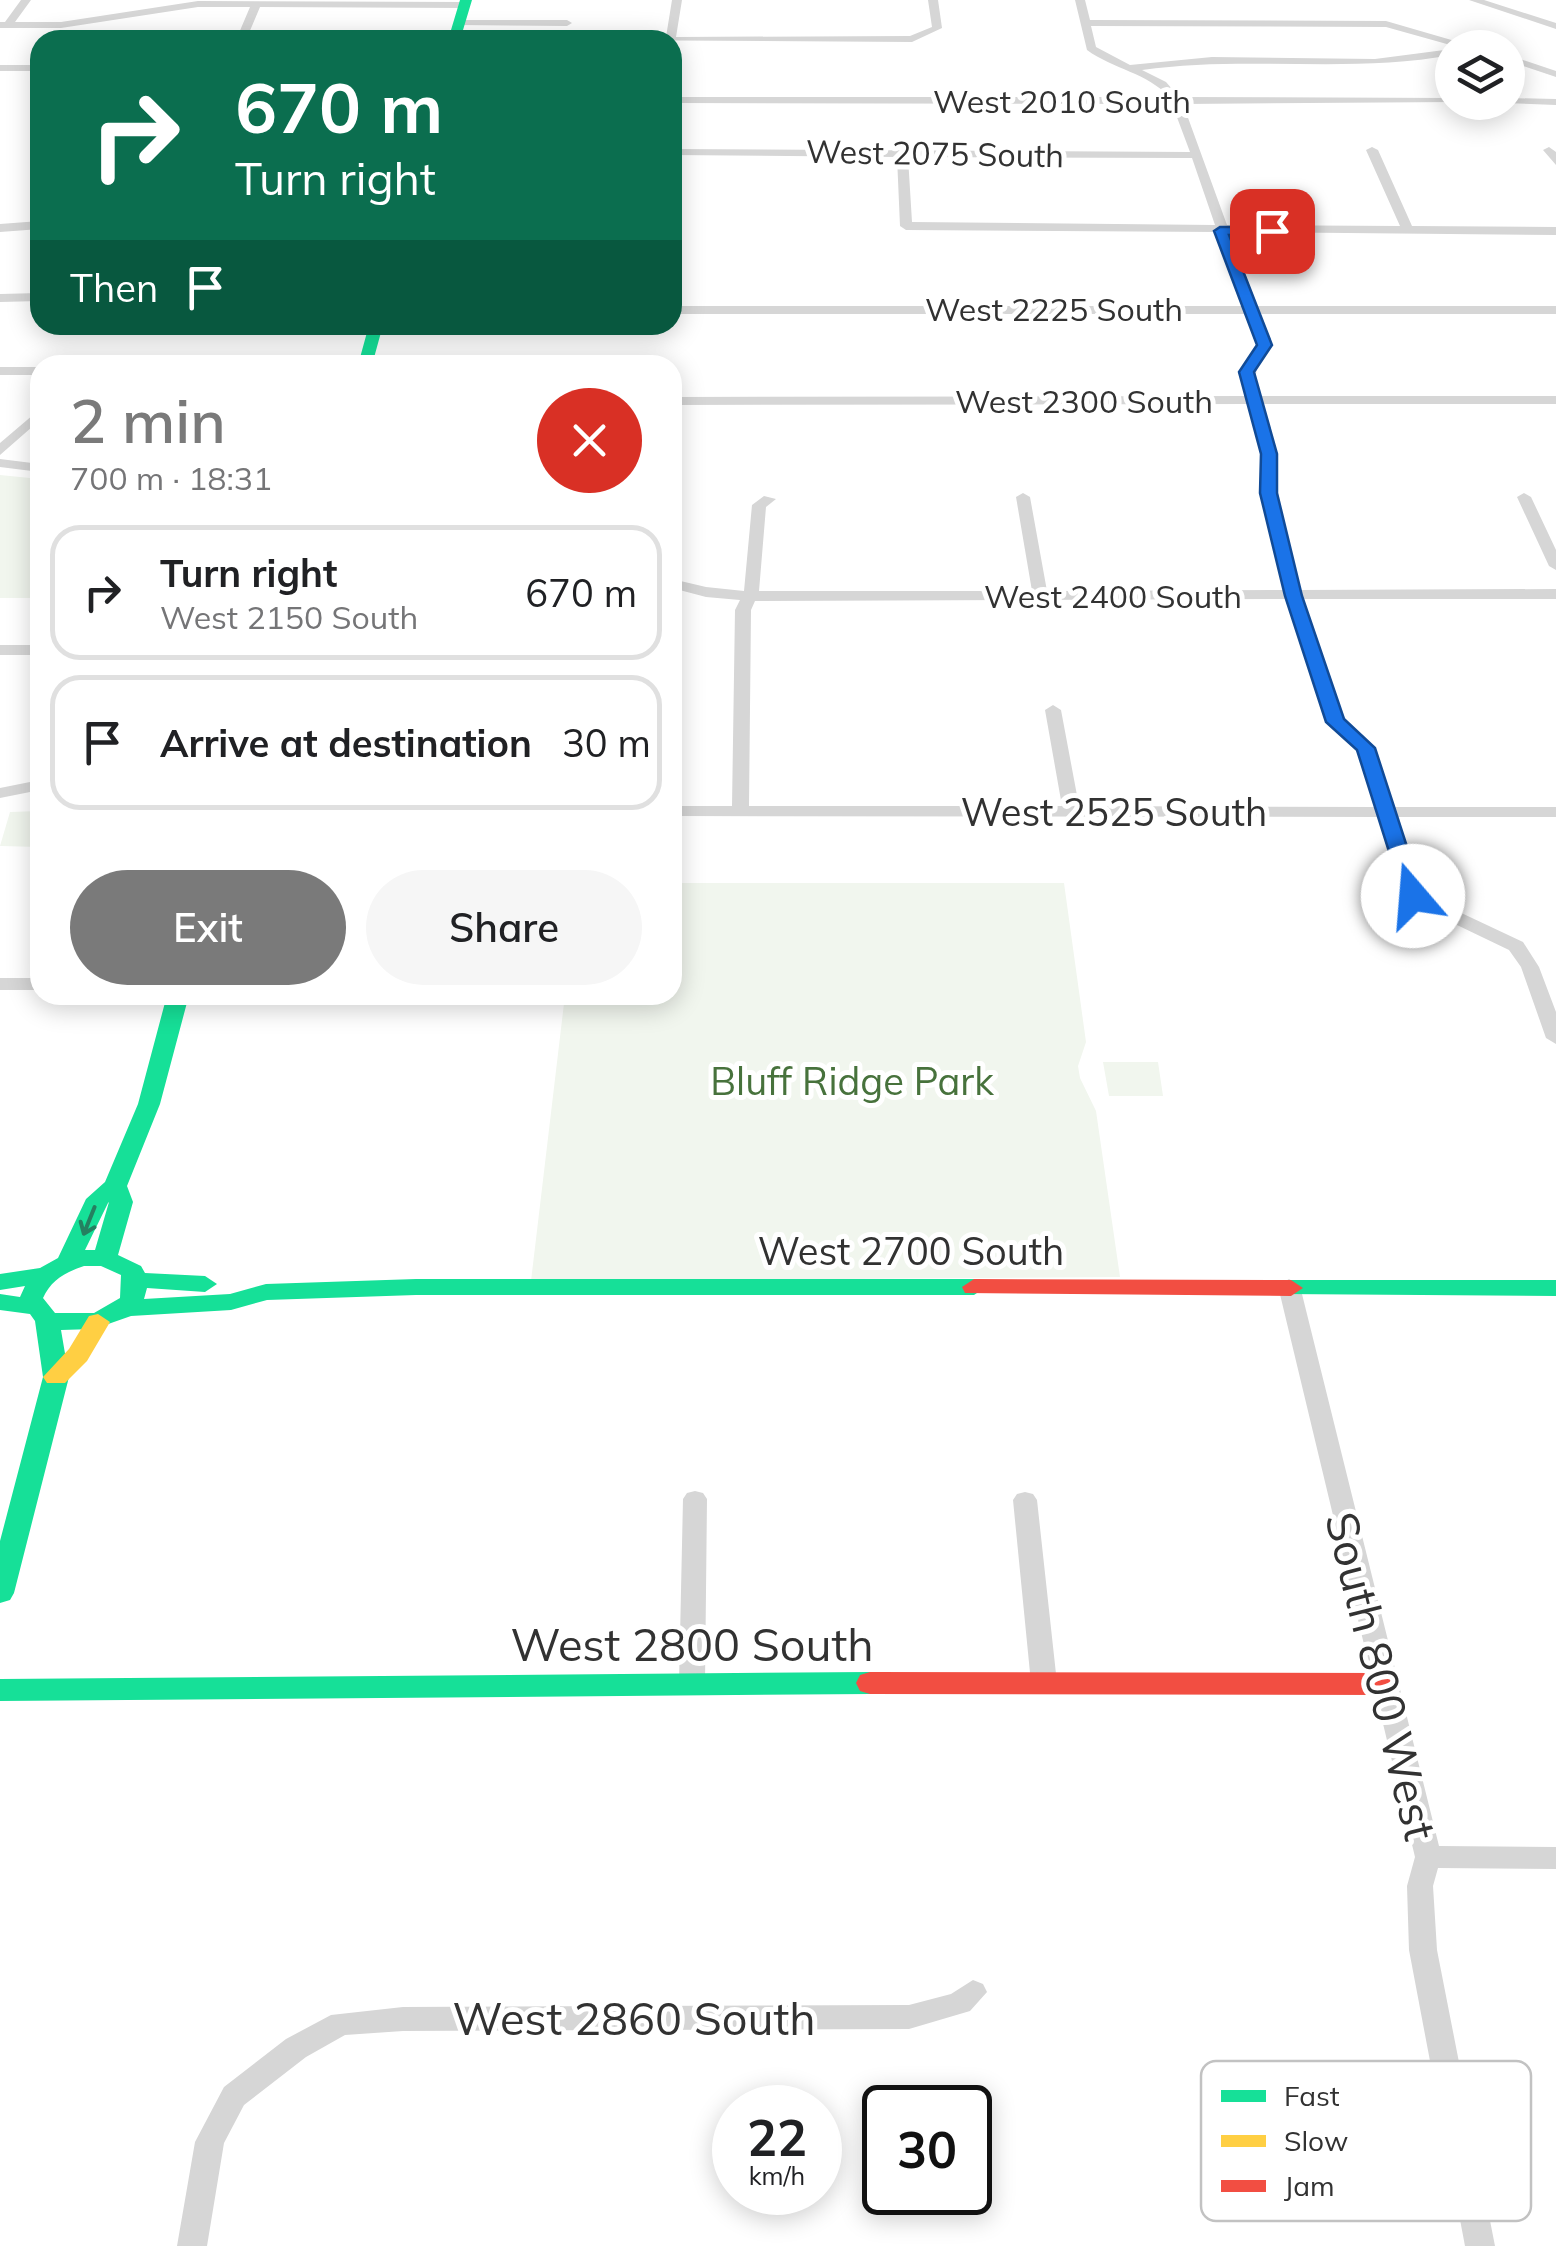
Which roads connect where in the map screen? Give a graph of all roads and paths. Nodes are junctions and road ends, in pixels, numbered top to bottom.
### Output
1 (26, 0) edge
2 (676, 0) edge
3 (933, 0) edge
4 (1080, 0) edge
5 (1474, 0) edge
6 (257, 2) edge
7 (382, 6) junction
8 (460, 17) edge
9 (376, 22) dead end
10 (568, 23) dead end
11 (1084, 23) junction
12 (4, 25) edge
13 (1556, 26) edge
14 (245, 30) edge
15 (672, 30) edge
16 (1435, 36) edge
17 (682, 39) edge
18 (1435, 55) edge
19 (1525, 64) edge
20 (0, 68) edge
21 (30, 68) edge
22 (1132, 68) junction
23 (1556, 74) edge
24 (831, 82) dead end
25 (978, 82) dead end
26 (682, 100) edge
27 (832, 101) junction
28 (981, 101) junction
29 (1177, 101) junction
30 (1435, 102) edge
31 (1525, 102) edge
32 (1556, 102) edge
33 (1372, 150) dead end
34 (682, 152) edge
35 (902, 154) junction
36 (1196, 155) junction
37 (30, 223) edge
38 (0, 228) edge
39 (1220, 231) junction
40 (1408, 231) junction
41 (1556, 231) edge
42 (0, 298) edge
43 (30, 298) edge
44 (1250, 309) junction
45 (682, 310) edge
46 (1556, 310) edge
47 (0, 371) edge
48 (30, 371) edge
49 (1556, 400) edge
50 (682, 401) edge
51 (1253, 401) junction
52 (30, 425) edge
53 (0, 451) edge
54 (0, 464) edge
55 (30, 467) edge
56 (1023, 497) dead end
57 (1524, 497) dead end
58 (769, 499) dead end
59 (1556, 566) edge
60 (682, 586) edge
61 (1556, 594) edge
62 (752, 596) junction
63 (1040, 596) junction
64 (1294, 596) junction
65 (0, 650) edge
66 (30, 650) edge
67 (1052, 710) dead end
68 (682, 811) edge
69 (740, 812) junction
70 (1071, 812) junction
71 (1386, 812) junction
72 (1556, 812) edge
73 (0, 984) edge
74 (30, 984) edge
75 (175, 1005) edge
76 (1556, 1038) edge
77 (114, 1186) junction
78 (105, 1258) junction
79 (68, 1262) junction
80 (44, 1274) junction
81 (138, 1280) junction
82 (0, 1282) edge
83 (1289, 1286) junction
84 (1556, 1288) edge
85 (266, 1292) junction
86 (0, 1302) edge
87 (126, 1308) junction
88 (40, 1313) junction
89 (98, 1322) junction
90 (56, 1377) junction
91 (696, 1499) dead end
92 (1025, 1500) dead end
93 (0, 1593) edge
94 (692, 1682) junction
95 (1044, 1683) junction
96 (1384, 1684) junction
97 (0, 1690) edge
98 (1428, 1857) junction
99 (1556, 1858) edge
100 (973, 1992) dead end
101 (1444, 2061) edge
102 (1475, 2221) edge
103 (192, 2246) edge
104 (1480, 2246) edge

1 - 12 street
2 - 15 street
3 - 17 street
4 - 11 street
5 - 13 street
6 - 7 street
6 - 12 street
6 - 14 street
7 - 8 street
7 - 9 street
8 - 10 street
11 - 16 street
11 - 22 street
18 - 22 street
19 - 23 street
20 - 21 street
22 - 29 street
24 - 27 street
25 - 28 street
26 - 27 street, West 2010 South
27 - 28 street, West 2010 South
28 - 29 street, West 2010 South
29 - 30 street, West 2010 South
29 - 36 street
31 - 32 street
33 - 40 street
34 - 35 street, West 2075 South
35 - 36 street, West 2075 South
35 - 39 street
36 - 39 street
37 - 38 street
39 - 40 street
39 - 44 street
40 - 41 street
42 - 43 street
44 - 45 street, West 2225 South
44 - 46 street, West 2225 South
44 - 51 street
47 - 48 street
49 - 51 street, West 2300 South
50 - 51 street, West 2300 South
51 - 64 street
52 - 53 street
54 - 55 street
56 - 63 street
57 - 59 street
58 - 62 street
60 - 62 street, West 2400 South
61 - 64 street, West 2400 South
62 - 63 street, West 2400 South
62 - 69 street
63 - 64 street, West 2400 South
64 - 71 street
65 - 66 street
67 - 70 street
68 - 69 street, West 2525 South
69 - 70 street, West 2525 South
70 - 71 street, West 2525 South
71 - 72 street, West 2525 South
71 - 76 street
73 - 74 street
75 - 77 main road
77 - 78 main road
77 -> 79 main road
78 - 79 main road
78 - 81 main road
79 - 80 main road
80 - 82 main road
80 - 88 main road
81 - 85 main road, West 2700 South
81 - 87 main road
83 - 84 main road, West 2700 South
83 - 85 main road, West 2700 South
83 - 96 street, South 800 West
85 - 87 main road, West 2700 South
86 - 88 main road
87 - 89 main road
88 - 89 main road
88 - 90 main road
89 - 90 main road
90 - 93 main road
91 - 94 street
92 - 95 street
94 - 95 main road, West 2800 South
94 - 97 main road, West 2800 South
95 - 96 main road, West 2800 South
96 - 98 street, South 800 West
98 - 99 street
98 - 101 street, South 800 West
100 - 103 street, West 2860 South
102 - 104 street, South 800 West

